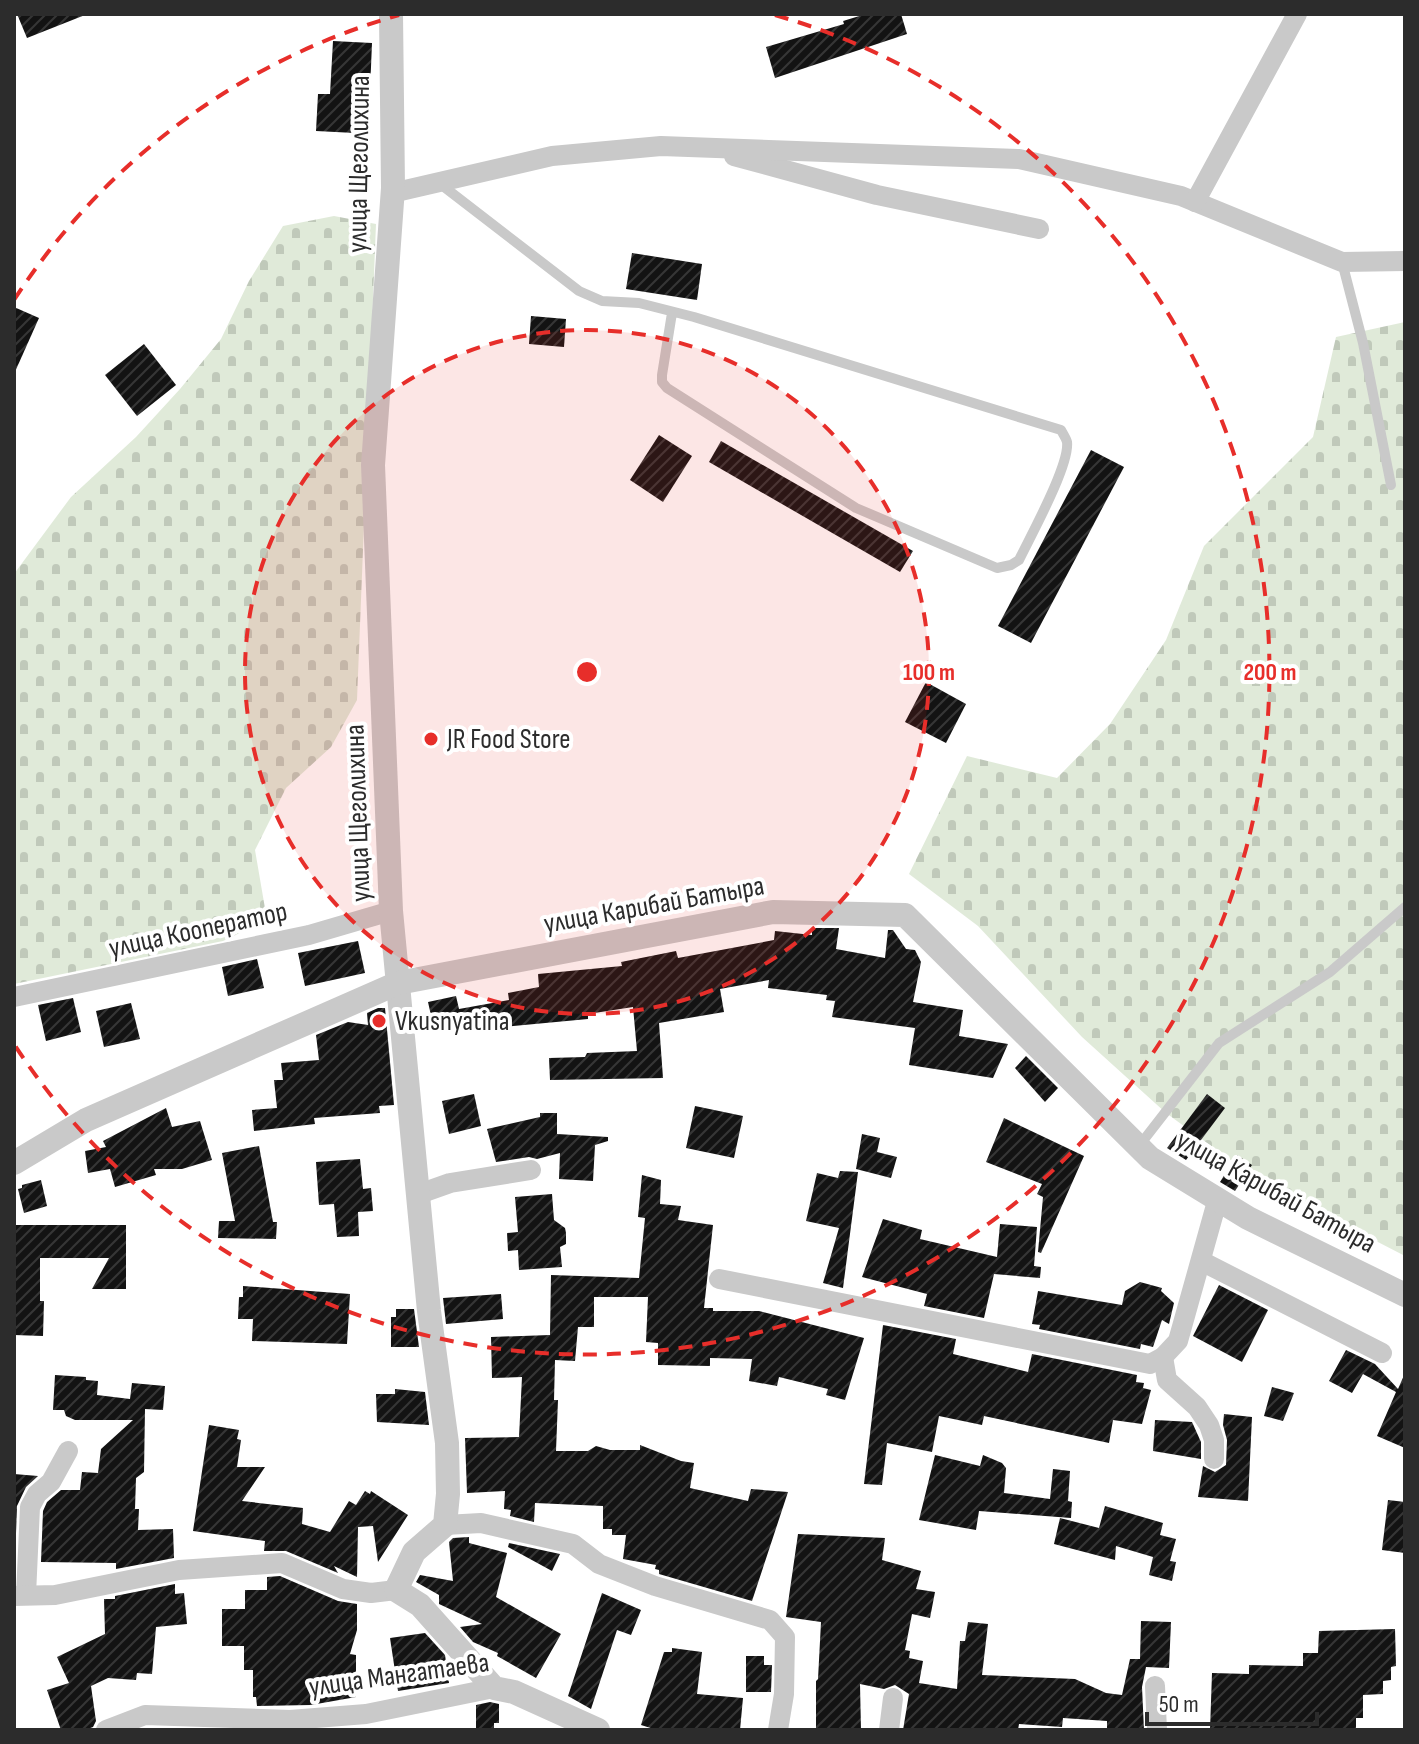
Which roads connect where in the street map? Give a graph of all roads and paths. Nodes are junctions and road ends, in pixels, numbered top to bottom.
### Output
1 (391, 14) edge
2 (1297, 14) edge
3 (699, 147) junction
4 (437, 182) junction
5 (392, 193) junction
6 (1195, 202) junction
7 (1039, 229) dead end
8 (1405, 261) edge
9 (1342, 262) junction
10 (672, 313) junction
11 (1391, 485) dead end
12 (1405, 907) edge
13 (391, 911) junction
14 (398, 983) junction
15 (14, 997) edge
16 (1139, 1146) junction
17 (14, 1163) edge
18 (531, 1170) dead end
19 (419, 1194) junction
20 (1218, 1198) junction
21 (1201, 1261) junction
22 (719, 1279) dead end
23 (1405, 1295) edge
24 (1382, 1353) dead end
25 (1163, 1357) junction
26 (68, 1451) dead end
27 (1214, 1459) dead end
28 (445, 1525) junction
29 (396, 1590) junction
30 (20, 1596) edge
31 (1155, 1686) dead end
32 (494, 1688) junction
33 (893, 1698) dead end
34 (106, 1730) edge
35 (598, 1730) edge
36 (778, 1730) edge
37 (889, 1730) edge
38 (1157, 1730) edge

1 - 5 street, улица Щеголихина
2 - 6 street
3 - 4 street
3 - 6 street
3 - 7 street
4 - 5 street
4 - 10 lane
5 - 13 street, улица Щеголихина
6 - 9 street
8 - 9 street
9 - 11 lane
10 - 10 lane
12 - 16 lane
13 - 14 street, улица Щеголихина
13 - 15 street, улица Кооператор
14 - 16 street, улица Карибай Батыра
14 - 17 street, улица Карибай Батыра
14 - 19 street, улица Щеголихина
16 - 20 street, улица Карибай Батыра
18 - 19 street
19 - 28 street, улица Щеголихина
20 - 21 street
20 - 23 street, улица Карибай Батыра
21 - 24 street
21 - 25 street
22 - 25 street
25 - 27 street
26 - 30 street
28 - 29 street
28 - 36 street
29 - 30 street
29 - 32 street
31 - 38 street
32 - 34 street, улица Мангатаева
32 - 35 street, улица Мангатаева
33 - 37 street

